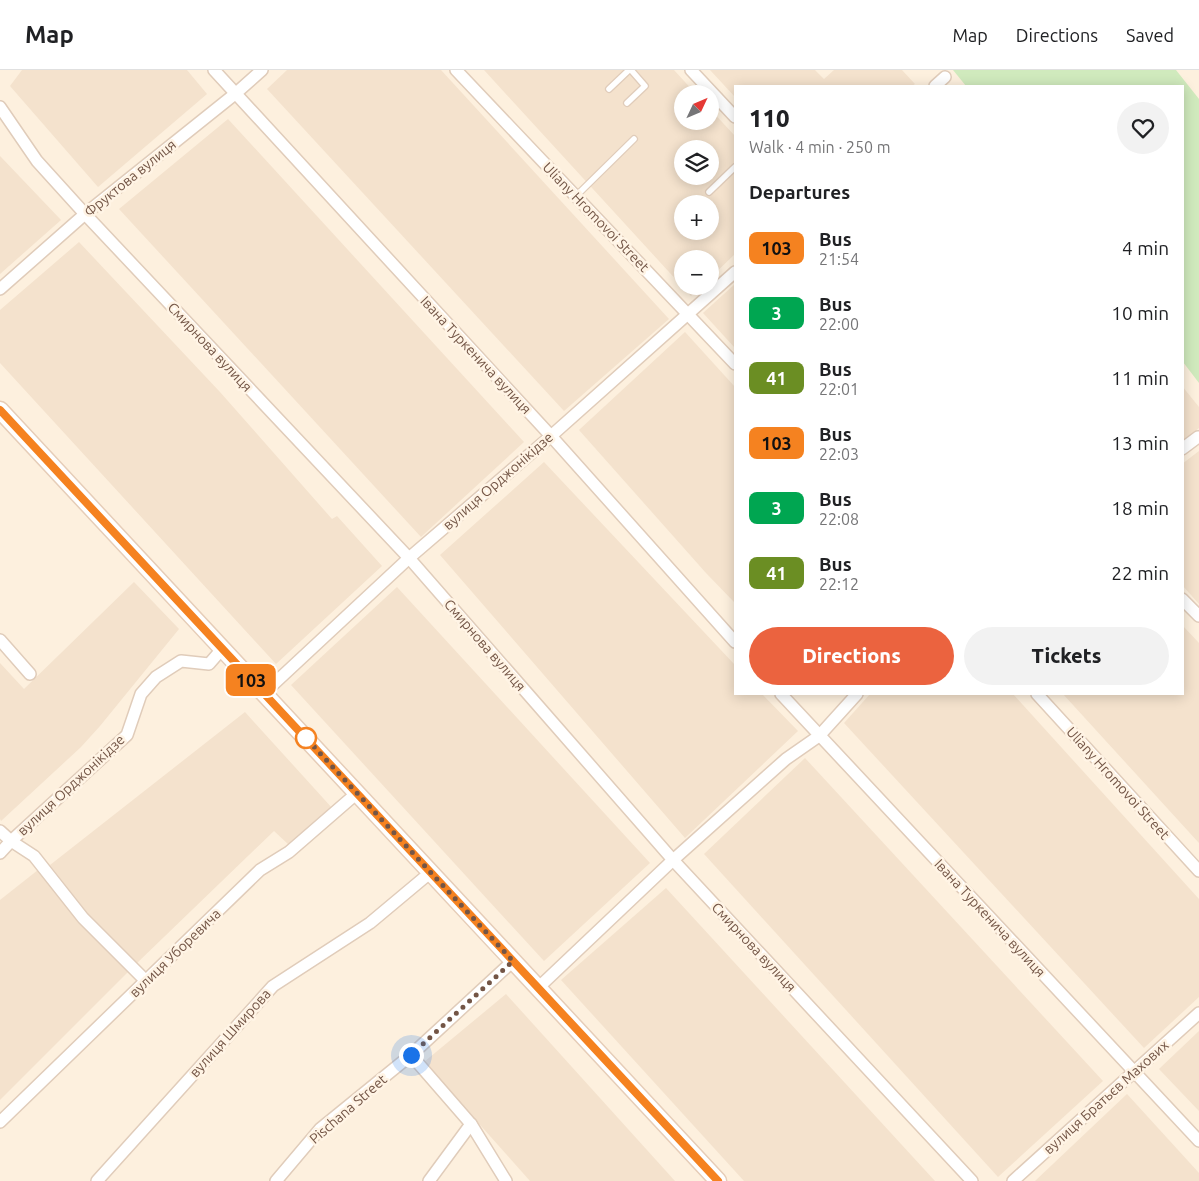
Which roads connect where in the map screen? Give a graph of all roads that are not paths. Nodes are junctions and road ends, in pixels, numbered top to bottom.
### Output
1 (214, 70) edge
2 (262, 70) edge
3 (456, 70) edge
4 (630, 70) edge
5 (643, 70) edge
6 (691, 70) edge
7 (637, 76) junction
8 (945, 77) dead end
9 (936, 85) edge
10 (609, 89) dead end
11 (235, 94) junction
12 (627, 103) dead end
13 (0, 107) edge
14 (734, 116) edge
15 (634, 139) dead end
16 (734, 168) edge
17 (709, 192) dead end
18 (576, 196) junction
19 (85, 214) junction
20 (734, 273) edge
21 (0, 289) edge
22 (689, 314) junction
23 (734, 363) edge
24 (0, 410) edge
25 (550, 436) junction
26 (1198, 437) dead end
27 (1184, 448) edge
28 (409, 558) junction
29 (1184, 601) edge
30 (1199, 616) edge
31 (0, 640) edge
32 (734, 641) edge
33 (222, 649) junction
34 (30, 674) dead end
35 (264, 693) junction
36 (782, 695) edge
37 (856, 695) edge
38 (1038, 695) edge
39 (819, 736) junction
40 (357, 794) junction
41 (0, 831) edge
42 (11, 841) junction
43 (0, 853) edge
44 (673, 860) junction
45 (1199, 871) edge
46 (431, 872) junction
47 (513, 961) junction
48 (146, 981) junction
49 (538, 988) junction
50 (1199, 1013) edge
51 (411, 1055) junction
52 (1135, 1072) junction
53 (0, 1122) edge
54 (471, 1124) junction
55 (1199, 1141) edge
56 (97, 1181) edge
57 (276, 1181) edge
58 (429, 1181) edge
59 (506, 1181) edge
60 (718, 1181) edge
61 (972, 1181) edge
62 (1012, 1181) edge

1 - 11 street, Івана Туркенича вулиця
2 - 11 street, Фруктова вулиця
3 - 18 street, Uliany Hromovoi Street
4 - 7 lane
4 - 10 lane
5 - 7 lane
6 - 14 street
7 - 12 lane
8 - 9 street
11 - 19 street, Фруктова вулиця
11 - 25 street, Івана Туркенича вулиця
13 - 19 street, Смирнова вулиця
15 - 18 lane
16 - 17 lane
18 - 22 street, Uliany Hromovoi Street
19 - 21 street, Фруктова вулиця
19 - 28 street, Смирнова вулиця
20 - 22 street, вулиця Орджонікідзе
22 - 23 street, Uliany Hromovoi Street
22 - 25 street, вулиця Орджонікідзе
24 - 33 street
25 - 28 street, вулиця Орджонікідзе
25 - 32 street, Івана Туркенича вулиця
26 - 27 street
28 - 35 street, вулиця Орджонікідзе
28 - 44 street, Смирнова вулиця
29 - 30 street
31 - 34 street
33 - 35 street
33 - 42 street, вулиця Орджонікідзе
35 - 40 street
36 - 39 street, Івана Туркенича вулиця
37 - 39 street
38 - 45 street, Uliany Hromovoi Street
39 - 44 street
39 - 52 street, Івана Туркенича вулиця
40 - 46 street
40 - 48 street, вулиця Уборевича
41 - 42 street
42 - 43 street, вулиця Орджонікідзе
42 - 48 street
44 - 49 street
44 - 61 street, Смирнова вулиця
46 - 47 street
46 - 56 street, вулиця Шмирова
47 - 49 street
47 - 51 street, Pischana Street
48 - 53 street, вулиця Уборевича
49 - 60 street
50 - 52 street, вулиця Братьєв Махових
51 - 54 street
51 - 57 street, Pischana Street
52 - 55 street, Івана Туркенича вулиця
52 - 62 street, вулиця Братьєв Махових
54 - 58 street
54 - 59 street

